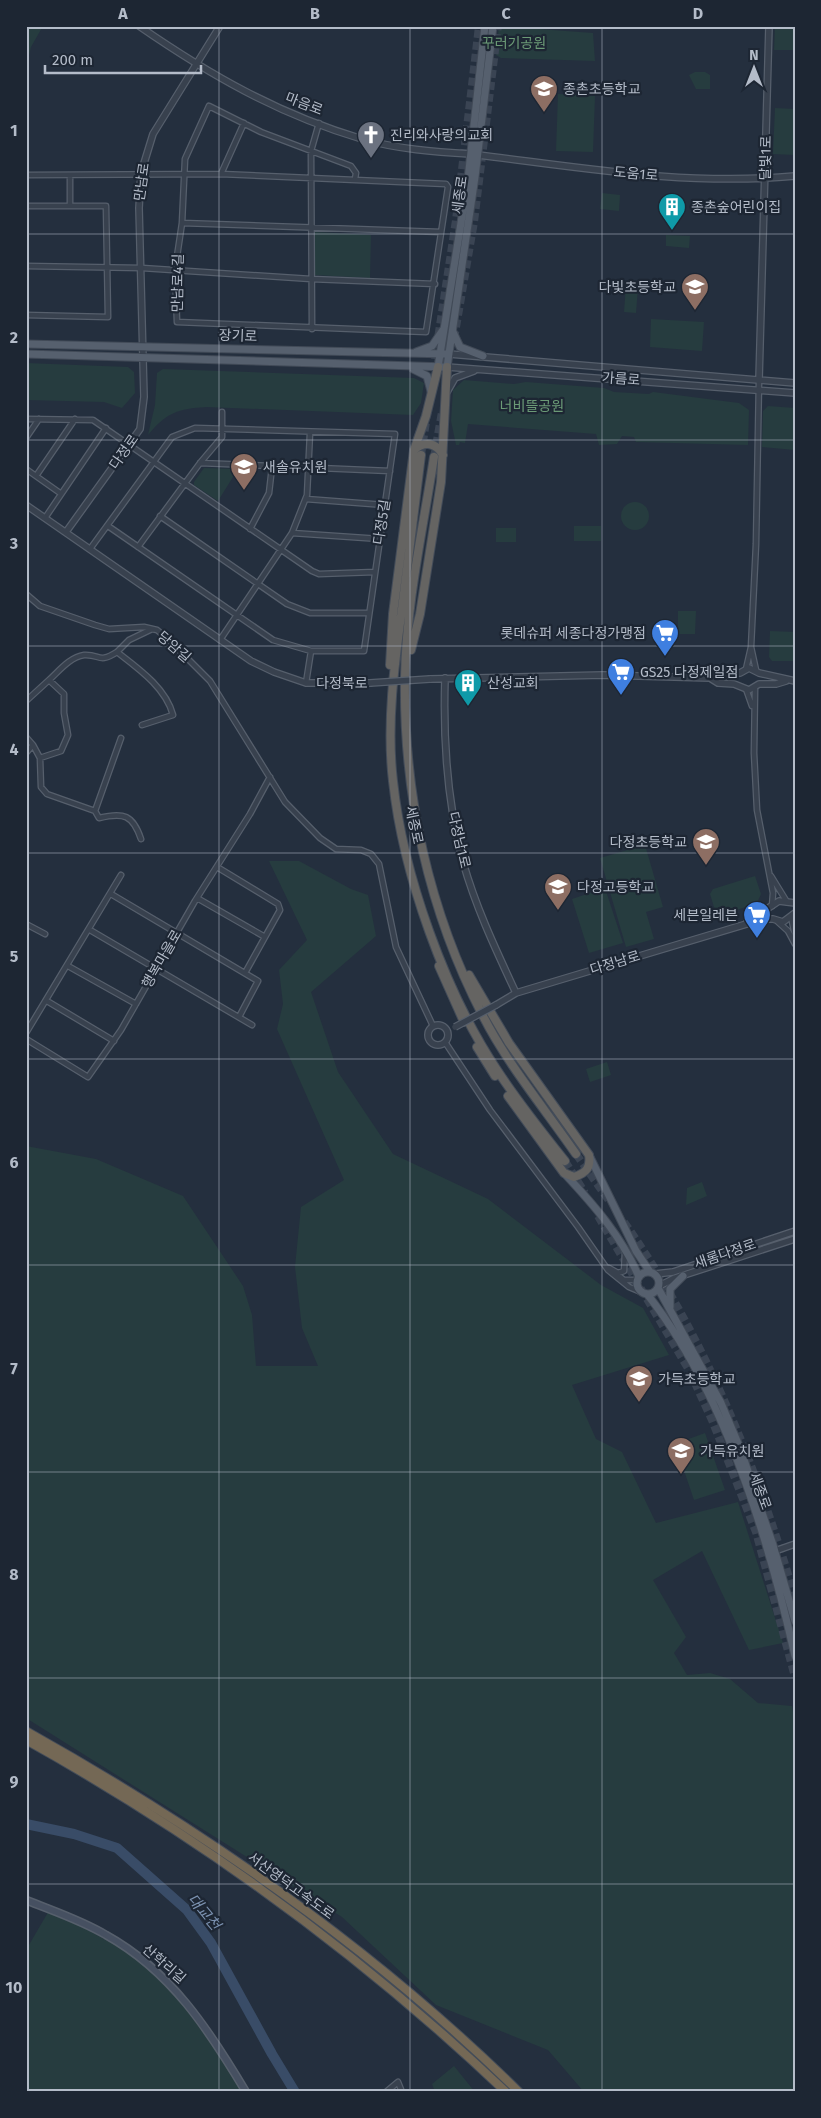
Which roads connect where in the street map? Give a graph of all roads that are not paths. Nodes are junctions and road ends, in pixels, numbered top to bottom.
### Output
1 (138, 26) edge
2 (220, 26) edge
3 (485, 26) edge
4 (493, 26) edge
5 (769, 26) edge
6 (196, 65) junction
7 (244, 123) junction
8 (319, 123) junction
9 (311, 151) junction
10 (474, 154) junction
11 (141, 173) junction
12 (183, 174) junction
13 (221, 174) junction
14 (26, 175) edge
15 (70, 175) junction
16 (795, 176) edge
17 (311, 177) junction
18 (766, 178) junction
19 (355, 179) junction
20 (26, 206) edge
21 (70, 206) junction
22 (182, 223) junction
23 (310, 226) junction
24 (441, 232) junction
25 (26, 266) edge
26 (108, 268) junction
27 (142, 268) junction
28 (175, 270) junction
29 (311, 279) junction
30 (435, 284) junction
31 (26, 315) edge
32 (444, 327) junction
33 (312, 329) junction
34 (452, 329) junction
35 (26, 344) edge
36 (143, 346) junction
37 (26, 354) edge
38 (401, 354) junction
39 (440, 354) junction
40 (449, 354) junction
41 (483, 356) junction
42 (143, 358) junction
43 (398, 365) junction
44 (438, 367) junction
45 (447, 367) junction
46 (489, 369) junction
47 (758, 380) junction
48 (795, 383) edge
49 (758, 390) junction
50 (795, 393) edge
51 (431, 398) junction
52 (445, 401) junction
53 (222, 412) dead end
54 (75, 418) junction
55 (26, 419) edge
56 (39, 419) junction
57 (106, 428) junction
58 (222, 429) junction
59 (310, 433) junction
60 (26, 438) edge
61 (129, 445) junction
62 (414, 450) junction
63 (421, 455) tunnel mouth
64 (443, 455) junction
65 (434, 457) tunnel mouth
66 (154, 461) junction
67 (200, 463) junction
68 (272, 467) junction
69 (310, 468) junction
70 (26, 469) edge
71 (390, 472) junction
72 (36, 476) junction
73 (184, 484) junction
74 (60, 493) junction
75 (306, 499) junction
76 (26, 505) edge
77 (385, 505) junction
78 (160, 516) junction
79 (45, 518) junction
80 (108, 526) junction
81 (250, 529) junction
82 (66, 532) junction
83 (292, 533) junction
84 (380, 539) junction
85 (138, 547) junction
86 (90, 549) junction
87 (280, 550) junction
88 (375, 572) junction
89 (257, 582) junction
90 (26, 594) edge
91 (236, 613) junction
92 (369, 613) junction
93 (152, 629) junction
94 (220, 640) junction
95 (751, 647) junction
96 (311, 651) junction
97 (117, 652) junction
98 (743, 671) junction
99 (758, 672) junction
100 (405, 676) junction
101 (445, 678) junction
102 (710, 678) junction
103 (49, 680) junction
104 (786, 681) junction
105 (795, 681) edge
106 (306, 683) junction
107 (757, 687) junction
108 (743, 688) junction
109 (26, 701) edge
110 (753, 710) junction
111 (142, 726) dead end
112 (392, 732) junction
113 (26, 738) edge
114 (121, 738) dead end
115 (33, 745) junction
116 (26, 753) edge
117 (40, 758) junction
118 (270, 777) junction
119 (95, 811) junction
120 (141, 839) dead end
121 (217, 867) junction
122 (769, 872) junction
123 (121, 875) dead end
124 (111, 894) junction
125 (197, 898) junction
126 (790, 902) edge
127 (772, 907) junction
128 (793, 915) edge
129 (426, 918) junction
130 (776, 920) junction
131 (26, 924) edge
132 (737, 927) junction
133 (90, 930) junction
134 (176, 933) junction
135 (44, 934) dead end
136 (795, 935) edge
137 (265, 937) junction
138 (450, 938) junction
139 (795, 944) edge
140 (68, 966) junction
141 (156, 969) junction
142 (245, 973) junction
143 (516, 993) junction
144 (46, 1001) junction
145 (136, 1004) junction
146 (239, 1017) junction
147 (252, 1025) dead end
148 (433, 1026) junction
149 (447, 1030) junction
150 (26, 1033) edge
151 (26, 1039) edge
152 (114, 1040) junction
153 (445, 1042) junction
154 (576, 1154) tunnel mouth
155 (589, 1155) junction
156 (565, 1161) tunnel mouth
157 (564, 1173) junction
158 (795, 1231) edge
159 (795, 1239) edge
160 (623, 1246) junction
161 (604, 1263) junction
162 (609, 1268) junction
163 (652, 1273) junction
164 (683, 1276) junction
165 (638, 1279) junction
166 (659, 1287) junction
167 (644, 1293) junction
168 (671, 1310) junction
169 (795, 1544) edge
170 (771, 1552) junction
171 (795, 1621) edge
172 (795, 1656) edge
173 (26, 1731) edge
174 (26, 1740) edge
175 (26, 1900) edge
176 (246, 2092) edge
177 (386, 2092) edge
178 (402, 2092) edge
179 (506, 2092) edge
180 (519, 2092) edge

1 - 6 street, 마음로
2 - 6 street, 만남로
3 - 10 main road, 세종로
4 - 10 main road, 세종로
5 - 18 street, 달빛1로
6 - 8 street, 마음로
6 - 11 street, 만남로
7 - 9 street
7 - 12 street, 만남로4길
7 - 13 street
8 - 9 street
8 - 10 street, 마음로
9 - 17 street
9 - 19 street
10 - 18 street, 도움1로
10 - 32 main road, 세종로
10 - 34 main road, 세종로
11 - 12 street
11 - 15 street
11 - 27 street, 만남로
12 - 13 street
12 - 22 street, 만남로4길
13 - 17 street
14 - 15 street
15 - 21 street
16 - 18 street, 도움1로
17 - 19 street
17 - 23 street
18 - 47 street, 달빛1로
19 - 24 street
20 - 21 street
21 - 26 street
22 - 23 street
22 - 28 street, 만남로4길
23 - 24 street
23 - 29 street
24 - 30 street
25 - 26 street
26 - 27 street
26 - 31 street
27 - 28 street
27 - 36 street, 만남로
28 - 29 street
28 - 33 street, 만남로4길
29 - 30 street
29 - 33 street
30 - 33 street, 만남로4길
32 - 38 main road
32 - 39 main road, 세종로
34 - 40 main road, 세종로
34 - 41 main road
35 - 36 main road, 장기로
36 - 38 main road, 장기로
36 - 42 street, 만남로
37 - 42 main road, 장기로
38 - 39 main road, 장기로
39 - 40 main road, 장기로
39 - 44 main road, 세종로
40 - 41 street, 가름로
40 - 45 main road, 세종로
41 - 47 street, 가름로
42 - 43 main road, 장기로
42 - 61 street, 다정로
43 - 44 main road, 장기로
43 - 51 main road
44 - 45 main road, 장기로
44 - 51 highway
45 - 46 street, 가름로
45 - 52 highway
46 - 49 street, 가름로
46 - 52 street
47 - 48 street, 가름로
47 - 49 street
49 - 50 street, 가름로
49 - 95 street
51 - 62 highway
52 - 64 highway
53 - 58 street
54 - 56 street
54 - 57 street
54 - 72 street
55 - 56 street
56 - 60 street
57 - 61 street
57 - 74 street
58 - 59 street, 다정5길
58 - 66 street, 다정5길
58 - 67 street
59 - 69 street
59 - 71 street, 다정5길
61 - 66 street
61 - 82 street, 다정로
62 - 64 highway
62 - 112 highway
63 - 112 highway, 세종로
64 - 100 highway
65 - 100 highway, 세종로
66 - 73 street
66 - 80 street, 다정5길
67 - 68 street
67 - 73 street
68 - 69 street
68 - 81 street
69 - 71 street
69 - 75 street
70 - 72 street
71 - 77 street, 다정5길
72 - 74 street
73 - 78 street
73 - 81 street
74 - 79 street
75 - 77 street
75 - 83 street
76 - 79 street, 다정북로
77 - 84 street, 다정5길
78 - 85 street
78 - 89 street
79 - 82 street, 다정북로
80 - 85 street, 다정5길
80 - 86 street, 다정5길
81 - 87 street
82 - 86 street, 다정북로
83 - 84 street
83 - 87 street
84 - 88 street, 다정5길
85 - 91 street, 다정5길
86 - 94 street, 다정북로
87 - 88 street
87 - 89 street
88 - 92 street, 다정5길
89 - 91 street
89 - 92 street
90 - 93 street, 당암길
91 - 94 street
91 - 96 street, 다정5길
92 - 96 street, 다정5길
93 - 97 street
93 - 118 street, 당암길
94 - 106 street, 다정북로
95 - 98 street
95 - 99 street
96 - 106 street
97 - 103 street
97 - 111 street
98 - 99 street
98 - 102 street
98 - 108 street
99 - 104 street
99 - 107 street
100 - 138 highway, 세종로
101 - 102 street, 다정북로
101 - 106 street, 다정북로, bridge
101 - 143 street, 다정남1로
102 - 108 street
103 - 109 street
103 - 117 street
104 - 105 street
104 - 107 street
107 - 108 street
107 - 110 street
108 - 110 street
110 - 122 street
112 - 129 highway, 세종로
113 - 115 street
114 - 119 street
115 - 116 street
115 - 117 street
117 - 119 street
118 - 121 street, 행복마을로
118 - 148 street, 당암길
119 - 120 street
121 - 125 street, 행복마을로
121 - 137 street
122 - 126 street
122 - 127 street
123 - 124 street
124 - 133 street
124 - 134 street
125 - 134 street, 행복마을로
125 - 137 street
126 - 127 street
126 - 128 street
127 - 130 street
127 - 132 street
128 - 130 street
128 - 136 street
129 - 156 highway, 세종로
129 - 157 highway
130 - 132 street
130 - 139 street
131 - 135 street
132 - 143 street, 다정남로
133 - 140 street
133 - 141 street
134 - 141 street, 행복마을로
134 - 142 street
137 - 142 street
138 - 154 highway, 세종로
138 - 155 highway
140 - 144 street
140 - 145 street
141 - 145 street, 행복마을로
141 - 146 street
142 - 146 street
143 - 149 street, 다정남로, bridge
144 - 150 street
144 - 152 street
145 - 152 street, 행복마을로
146 - 147 street
148 - 149 street
148 - 153 street
149 - 153 street
151 - 152 street, 행복마을로
153 - 161 street
155 - 157 highway
155 - 163 main road
157 - 160 main road
158 - 163 street, 새롬다정로
159 - 164 street, 새롬다정로
160 - 162 street
160 - 165 main road
161 - 162 street
161 - 167 street
162 - 165 street
163 - 165 main road
163 - 166 main road
164 - 166 street, 새롬다정로
164 - 168 main road
165 - 167 main road
166 - 167 main road
166 - 168 main road, 세종로
167 - 170 main road, 세종로
168 - 170 main road, 세종로
169 - 170 street
170 - 171 main road, 세종로
170 - 172 main road, 세종로
173 - 180 highway, 서산영덕고속도로
174 - 179 highway, 서산영덕고속도로
175 - 176 main road, 산학리길
177 - 178 street

